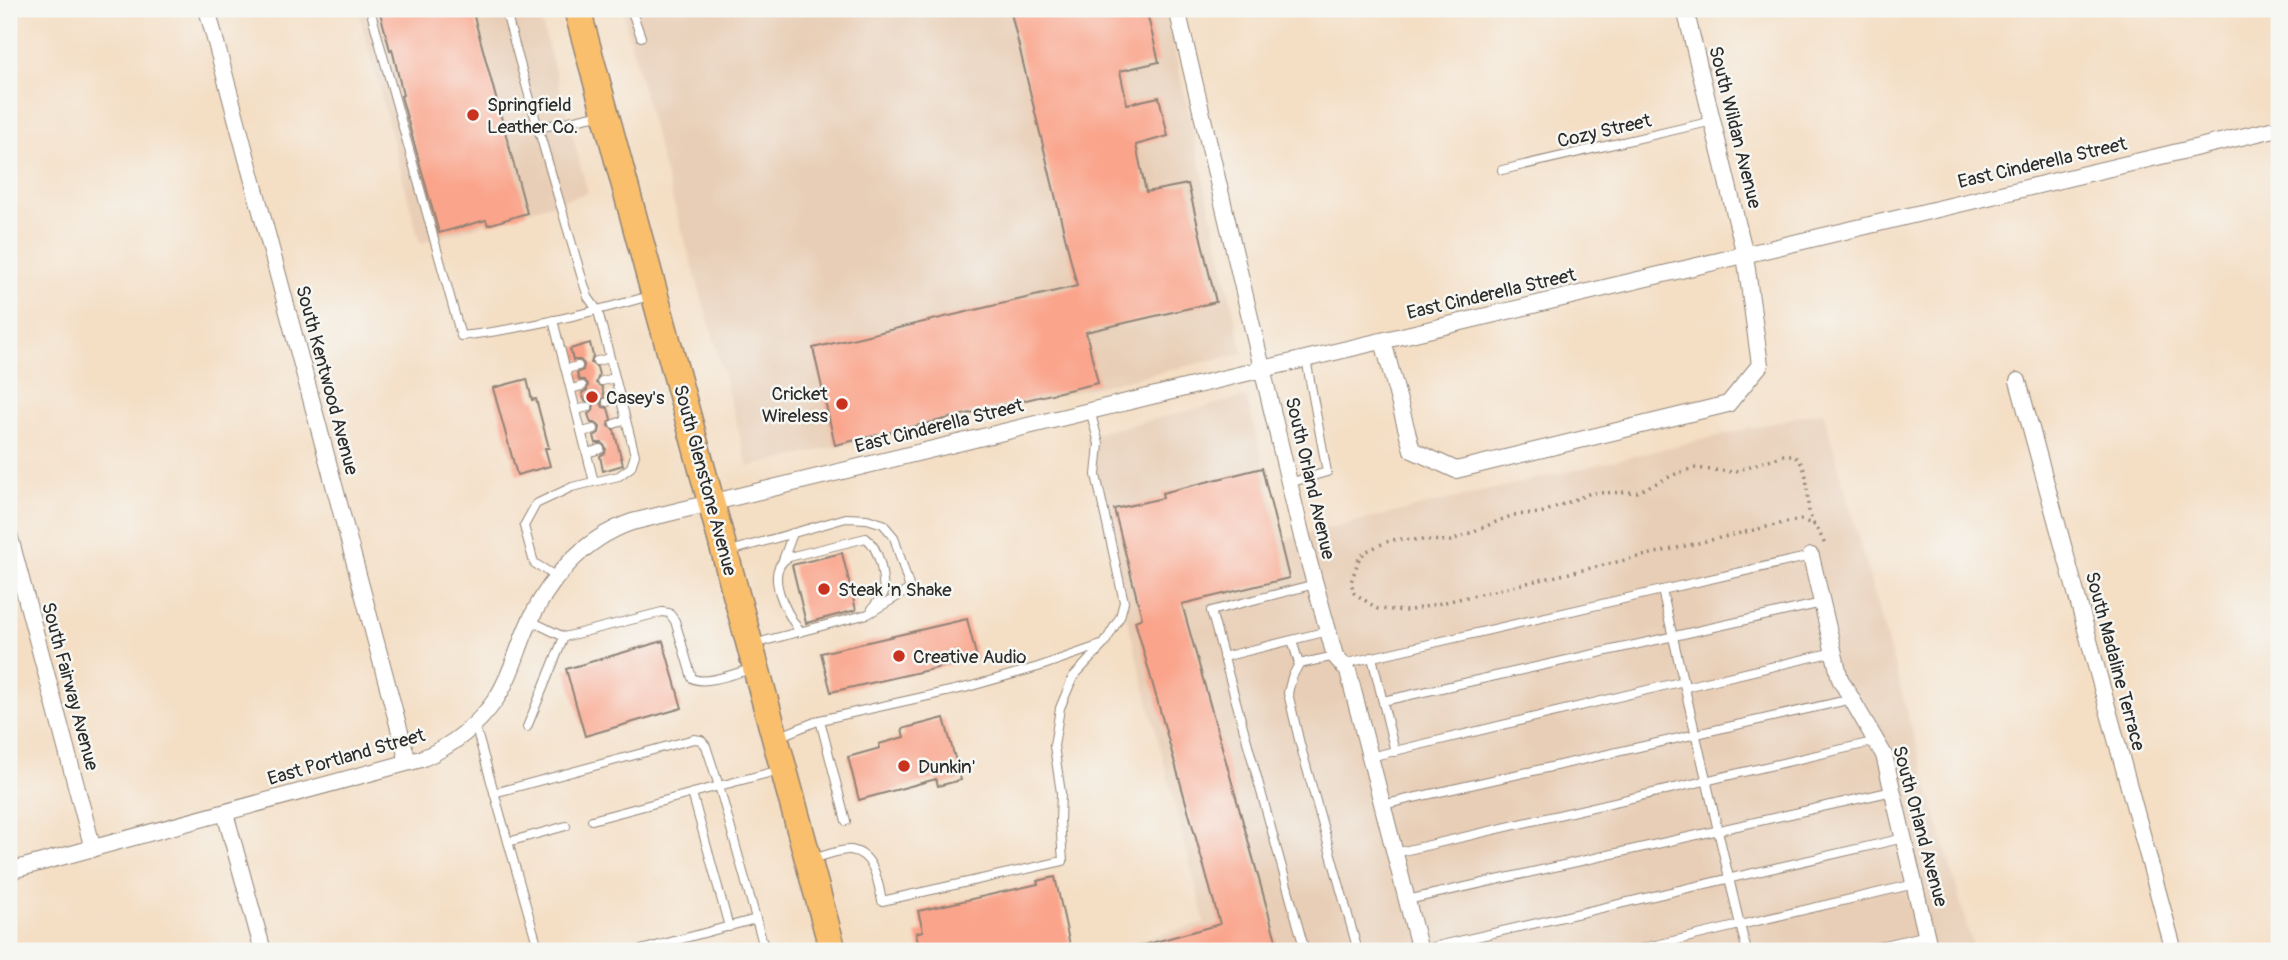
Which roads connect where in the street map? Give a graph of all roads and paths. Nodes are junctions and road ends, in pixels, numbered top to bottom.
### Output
1 (206, 9) edge
2 (370, 9) edge
3 (505, 9) edge
4 (577, 9) edge
5 (631, 9) edge
6 (1178, 9) edge
7 (1685, 9) edge
8 (641, 37) dead end
9 (606, 113) junction
10 (1713, 121) junction
11 (538, 128) junction
12 (2279, 128) edge
13 (1502, 170) dead end
14 (1745, 255) junction
15 (656, 295) junction
16 (598, 311) junction
17 (553, 320) junction
18 (1383, 341) junction
19 (610, 358) junction
20 (1306, 359) junction
21 (597, 361) dead end
22 (578, 366) dead end
23 (566, 369) junction
24 (1263, 369) junction
25 (615, 377) junction
26 (602, 381) dead end
27 (2018, 381) dead end
28 (582, 386) dead end
29 (571, 389) junction
30 (620, 398) junction
31 (607, 402) dead end
32 (588, 407) dead end
33 (576, 410) junction
34 (1090, 410) junction
35 (626, 421) junction
36 (614, 424) dead end
37 (594, 429) dead end
38 (582, 432) junction
39 (631, 441) junction
40 (619, 444) dead end
41 (600, 449) dead end
42 (587, 453) junction
43 (594, 482) junction
44 (1289, 483) junction
45 (712, 501) junction
46 (793, 533) junction
47 (9, 534) edge
48 (726, 552) junction
49 (1811, 556) joint
50 (783, 560) junction
51 (557, 577) junction
52 (1315, 584) junction
53 (1662, 590) junction
54 (1822, 603) junction
55 (868, 614) junction
56 (530, 621) junction
57 (1328, 631) junction
58 (800, 632) junction
59 (1673, 636) junction
60 (564, 637) junction
61 (1292, 640) junction
62 (1104, 644) junction
63 (1834, 652) junction
64 (754, 656) junction
65 (1223, 657) junction
66 (1372, 657) junction
67 (1339, 660) junction
68 (1299, 664) junction
69 (1684, 684) junction
70 (1852, 699) junction
71 (1383, 701) junction
72 (820, 720) junction
73 (475, 725) junction
74 (527, 727) dead end
75 (1696, 734) junction
76 (776, 738) junction
77 (1877, 741) junction
78 (1395, 752) junction
79 (1370, 757) junction
80 (408, 762) junction
81 (784, 769) junction
82 (1707, 782) junction
83 (719, 786) junction
84 (1893, 791) junction
85 (494, 793) junction
86 (692, 793) junction
87 (1382, 805) junction
88 (225, 813) junction
89 (592, 820) dead end
90 (846, 821) dead end
91 (566, 826) dead end
92 (1718, 829) junction
93 (1904, 838) junction
94 (508, 842) junction
95 (93, 849) junction
96 (1395, 853) junction
97 (808, 860) junction
98 (9, 871) edge
99 (1729, 878) junction
100 (1915, 884) junction
101 (1407, 900) junction
102 (756, 919) junction
103 (1740, 925) junction
104 (729, 926) junction
105 (1929, 943) edge
106 (263, 951) edge
107 (539, 951) edge
108 (637, 951) edge
109 (765, 951) edge
110 (833, 951) edge
111 (1305, 951) edge
112 (1357, 951) edge
113 (1420, 951) edge
114 (1631, 951) edge
115 (1746, 951) edge
116 (1860, 951) edge
117 (2174, 951) edge

1 - 80 street, South Kentwood Avenue
2 - 17 lane
3 - 11 lane
4 - 9 main road, South Glenstone Avenue
5 - 8 lane
6 - 24 street, South Orland Avenue
7 - 10 street, South Wildan Avenue
9 - 11 lane
9 - 15 main road, South Glenstone Avenue
10 - 13 lane, Cozy Street
10 - 14 street, South Wildan Avenue
11 - 16 lane
12 - 14 street, East Cinderella Street
14 - 18 street, East Cinderella Street
14 - 18 street, South Wildan Avenue
15 - 16 lane
15 - 45 main road, South Glenstone Avenue
16 - 17 lane
16 - 19 lane
17 - 23 lane
18 - 20 street, East Cinderella Street
19 - 21 lane
19 - 25 lane
20 - 24 street, East Cinderella Street
20 - 44 lane
22 - 23 lane
23 - 29 lane
24 - 34 street, East Cinderella Street
24 - 44 street, South Orland Avenue
25 - 26 lane
25 - 30 lane
27 - 117 street, South Madaline Terrace
28 - 29 lane
29 - 33 lane
30 - 31 lane
30 - 35 lane
32 - 33 lane
33 - 38 lane
34 - 45 street, East Cinderella Street
34 - 62 lane
35 - 36 lane
35 - 39 lane
37 - 38 lane
38 - 42 lane
39 - 40 lane
39 - 43 lane
41 - 42 lane
42 - 43 lane
43 - 51 lane
44 - 52 street, South Orland Avenue
45 - 48 main road, South Glenstone Avenue
45 - 51 street, East Portland Street
46 - 48 lane
46 - 50 lane
46 - 55 lane
47 - 95 street, South Fairway Avenue
48 - 64 main road, South Glenstone Avenue
49 - 53 lane
49 - 54 street, South Orland Avenue
50 - 55 lane
50 - 58 lane
51 - 56 street, East Portland Street
52 - 57 street, South Orland Avenue
52 - 65 lane
53 - 59 lane
53 - 66 lane
54 - 59 lane
54 - 63 street, South Orland Avenue
55 - 58 lane
56 - 60 lane
56 - 73 street, East Portland Street
57 - 61 lane
57 - 67 street, South Orland Avenue
58 - 64 lane
59 - 69 lane
59 - 71 lane
60 - 64 lane
60 - 74 lane
61 - 65 lane
61 - 68 lane
62 - 72 lane
62 - 97 lane
63 - 69 lane
63 - 70 street, South Orland Avenue
64 - 76 main road, South Glenstone Avenue
65 - 111 lane
66 - 67 lane
66 - 71 lane
67 - 68 lane
67 - 79 street, South Orland Avenue
68 - 112 lane
69 - 75 lane
69 - 78 lane
70 - 75 lane
70 - 77 street, South Orland Avenue
71 - 78 lane
72 - 76 lane
72 - 90 lane
73 - 80 street, East Portland Street
73 - 85 lane
75 - 82 lane
75 - 87 lane
76 - 81 main road, South Glenstone Avenue
77 - 82 lane
77 - 84 street, South Orland Avenue
78 - 79 lane
79 - 87 street, South Orland Avenue
80 - 88 street, East Portland Street
81 - 83 lane
81 - 97 main road, South Glenstone Avenue
82 - 92 lane
82 - 96 lane
83 - 85 lane
83 - 86 lane
83 - 102 lane
84 - 92 lane
84 - 93 street, South Orland Avenue
85 - 94 lane
86 - 89 lane
86 - 104 lane
87 - 96 street, South Orland Avenue
88 - 95 street, East Portland Street
88 - 106 street
91 - 94 lane
92 - 99 lane
92 - 101 lane
93 - 99 lane
93 - 100 street, South Orland Avenue
94 - 107 lane
95 - 98 street, East Portland Street
96 - 101 street, South Orland Avenue
97 - 110 main road, South Glenstone Avenue
99 - 103 lane
99 - 113 lane
100 - 103 lane
100 - 105 street, South Orland Avenue
101 - 113 street, South Orland Avenue
102 - 104 lane
102 - 109 lane
103 - 114 lane
103 - 115 lane
104 - 108 lane
105 - 116 lane

